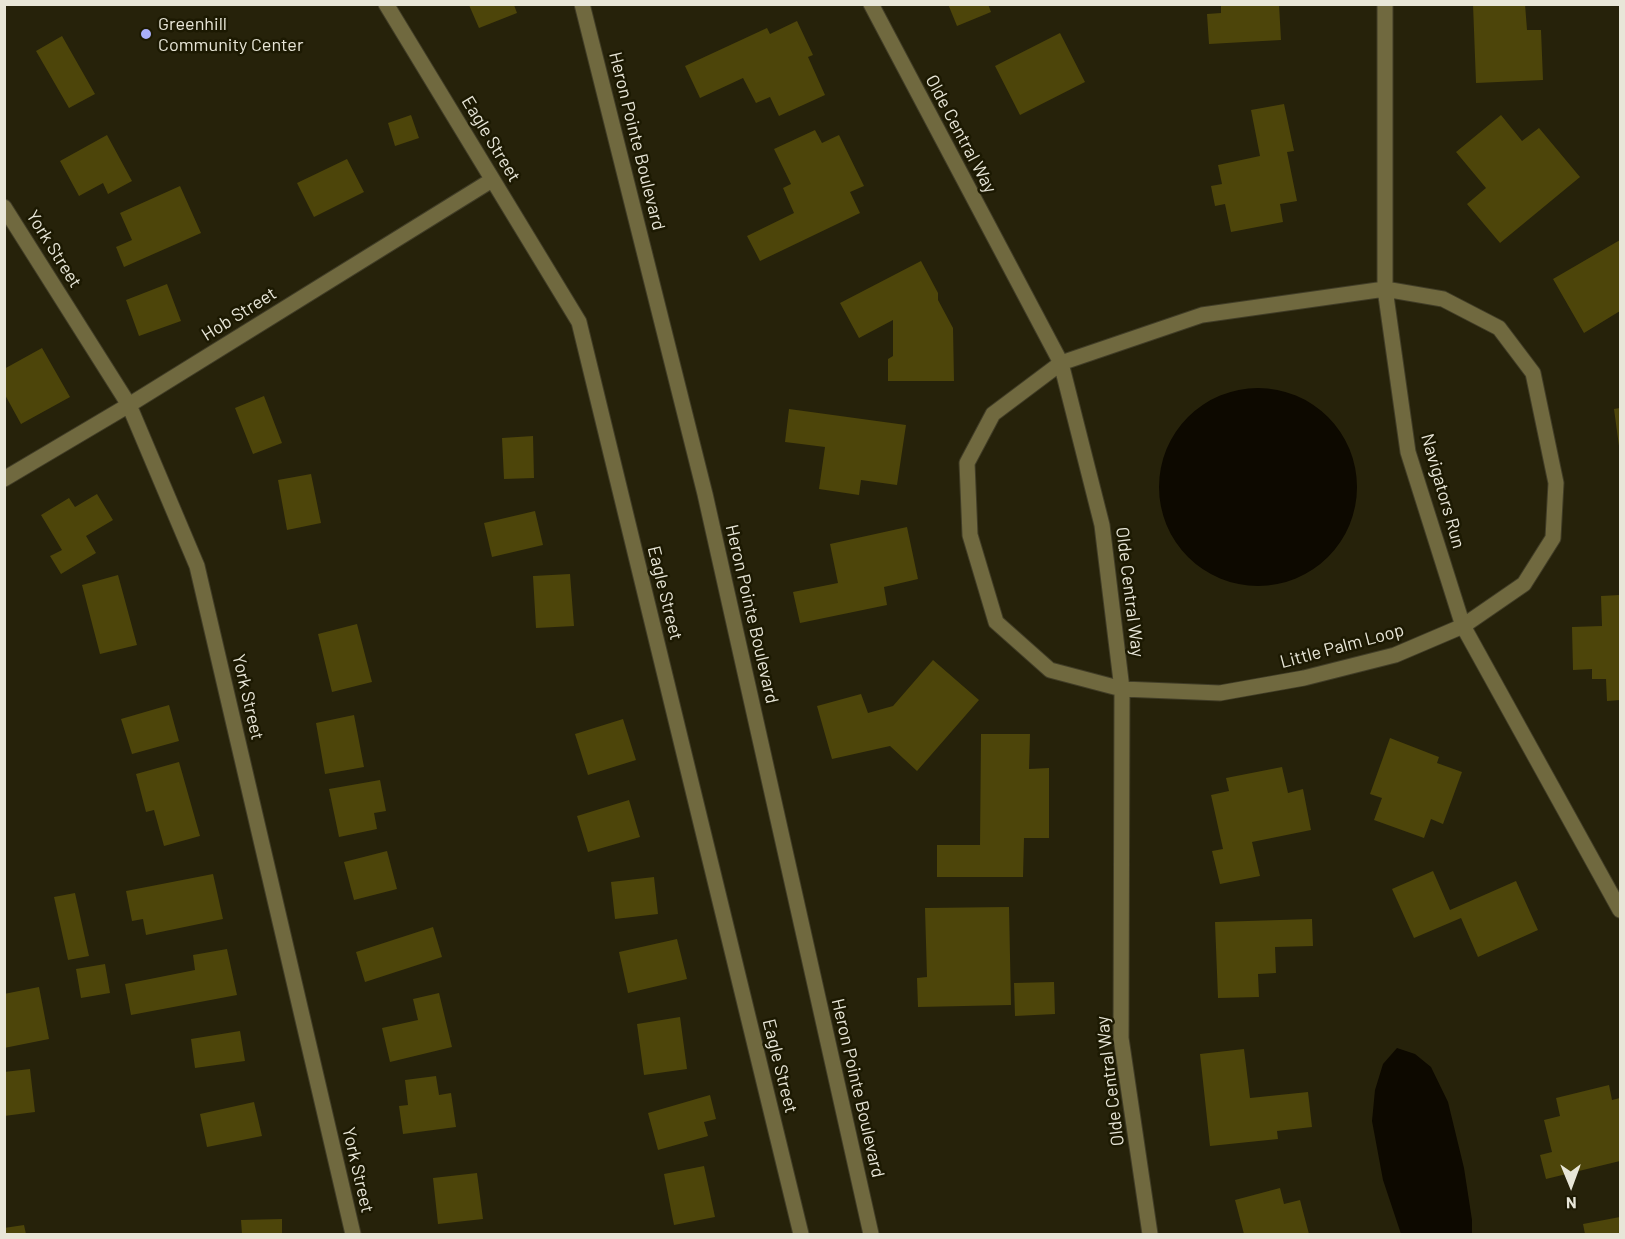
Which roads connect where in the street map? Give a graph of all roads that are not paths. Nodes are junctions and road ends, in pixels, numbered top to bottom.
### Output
1 (386, 4) edge
2 (582, 4) edge
3 (871, 4) edge
4 (1385, 4) edge
5 (492, 180) junction
6 (4, 207) edge
7 (1385, 289) junction
8 (1061, 363) junction
9 (129, 405) junction
10 (4, 479) edge
11 (1463, 626) junction
12 (1122, 689) junction
13 (1620, 910) edge
14 (353, 1234) edge
15 (801, 1234) edge
16 (871, 1234) edge
17 (1150, 1234) edge

1 - 5 street, Eagle Street
2 - 16 street, Heron Pointe Boulevard
3 - 8 street, Olde Central Way
4 - 7 street, Navigators Run
5 - 9 street, Hob Street
5 - 15 street, Eagle Street
6 - 9 street, York Street
7 - 8 street, Little Palm Loop
7 - 11 street, Navigators Run
7 - 11 street, Little Palm Loop
8 - 12 street, Olde Central Way
8 - 12 street, Little Palm Loop
9 - 10 street, Hob Street
9 - 14 street, York Street
11 - 12 street, Little Palm Loop
11 - 13 street, Navigators Run
12 - 17 street, Olde Central Way

